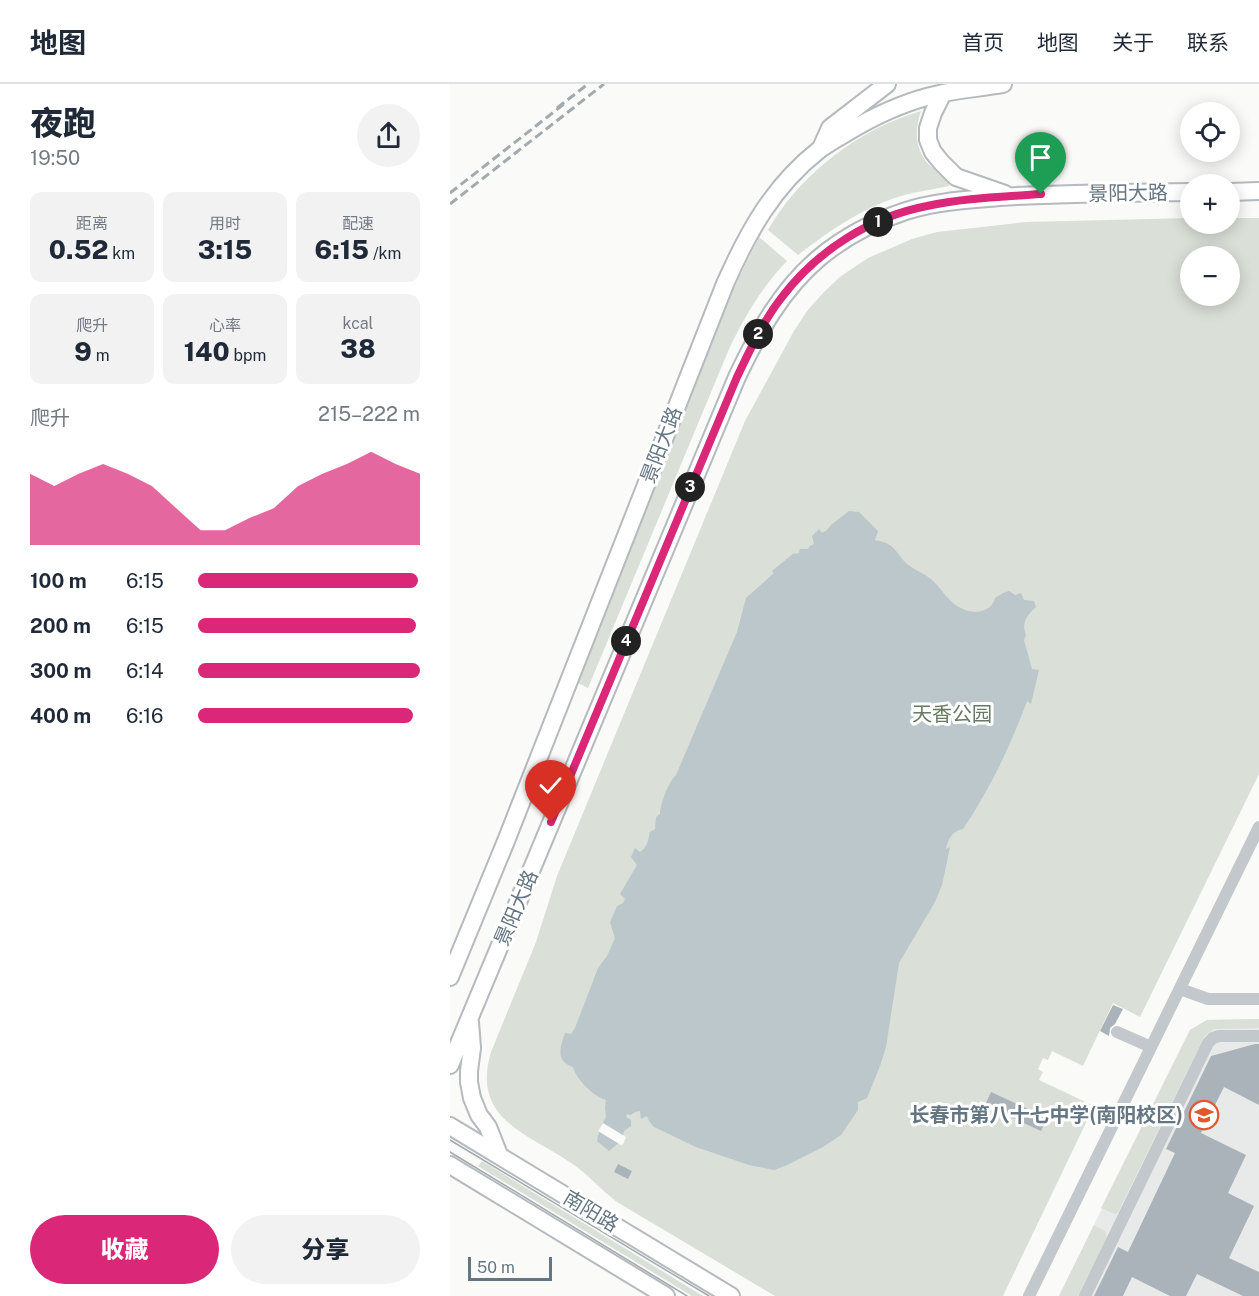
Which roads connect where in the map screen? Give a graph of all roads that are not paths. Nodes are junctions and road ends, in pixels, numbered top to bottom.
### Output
1 (887, 84) edge
2 (1003, 84) edge
3 (943, 93) junction
4 (821, 148) junction
5 (1259, 191) edge
6 (1180, 192) edge
7 (1240, 192) edge
8 (1013, 196) junction
9 (1259, 827) edge
10 (450, 977) edge
11 (1180, 989) junction
12 (1259, 999) edge
13 (469, 1020) junction
14 (1117, 1032) dead end
15 (1259, 1036) edge
16 (1151, 1047) junction
17 (450, 1065) edge
18 (450, 1126) edge
19 (499, 1155) junction
20 (450, 1165) edge
21 (450, 1179) edge
22 (489, 1189) junction
23 (666, 1296) edge
24 (731, 1296) edge
25 (1029, 1296) edge
26 (1085, 1296) edge

1 - 4 main road
2 - 3 main road, 景阳大路
3 - 4 main road, 景阳大路
3 - 8 main road
4 - 10 main road, 景阳大路
5 - 7 main road
6 - 8 main road, 景阳大路
8 - 13 main road, 景阳大路
9 - 11 street
11 - 12 street
11 - 16 street
13 - 17 main road, 景阳大路
13 - 19 main road
14 - 16 street
15 - 26 street
16 - 25 street
18 - 19 main road, 南阳路
19 - 24 main road, 南阳路
20 - 22 main road, 南阳路
21 - 22 main road
22 - 23 main road, 南阳路

